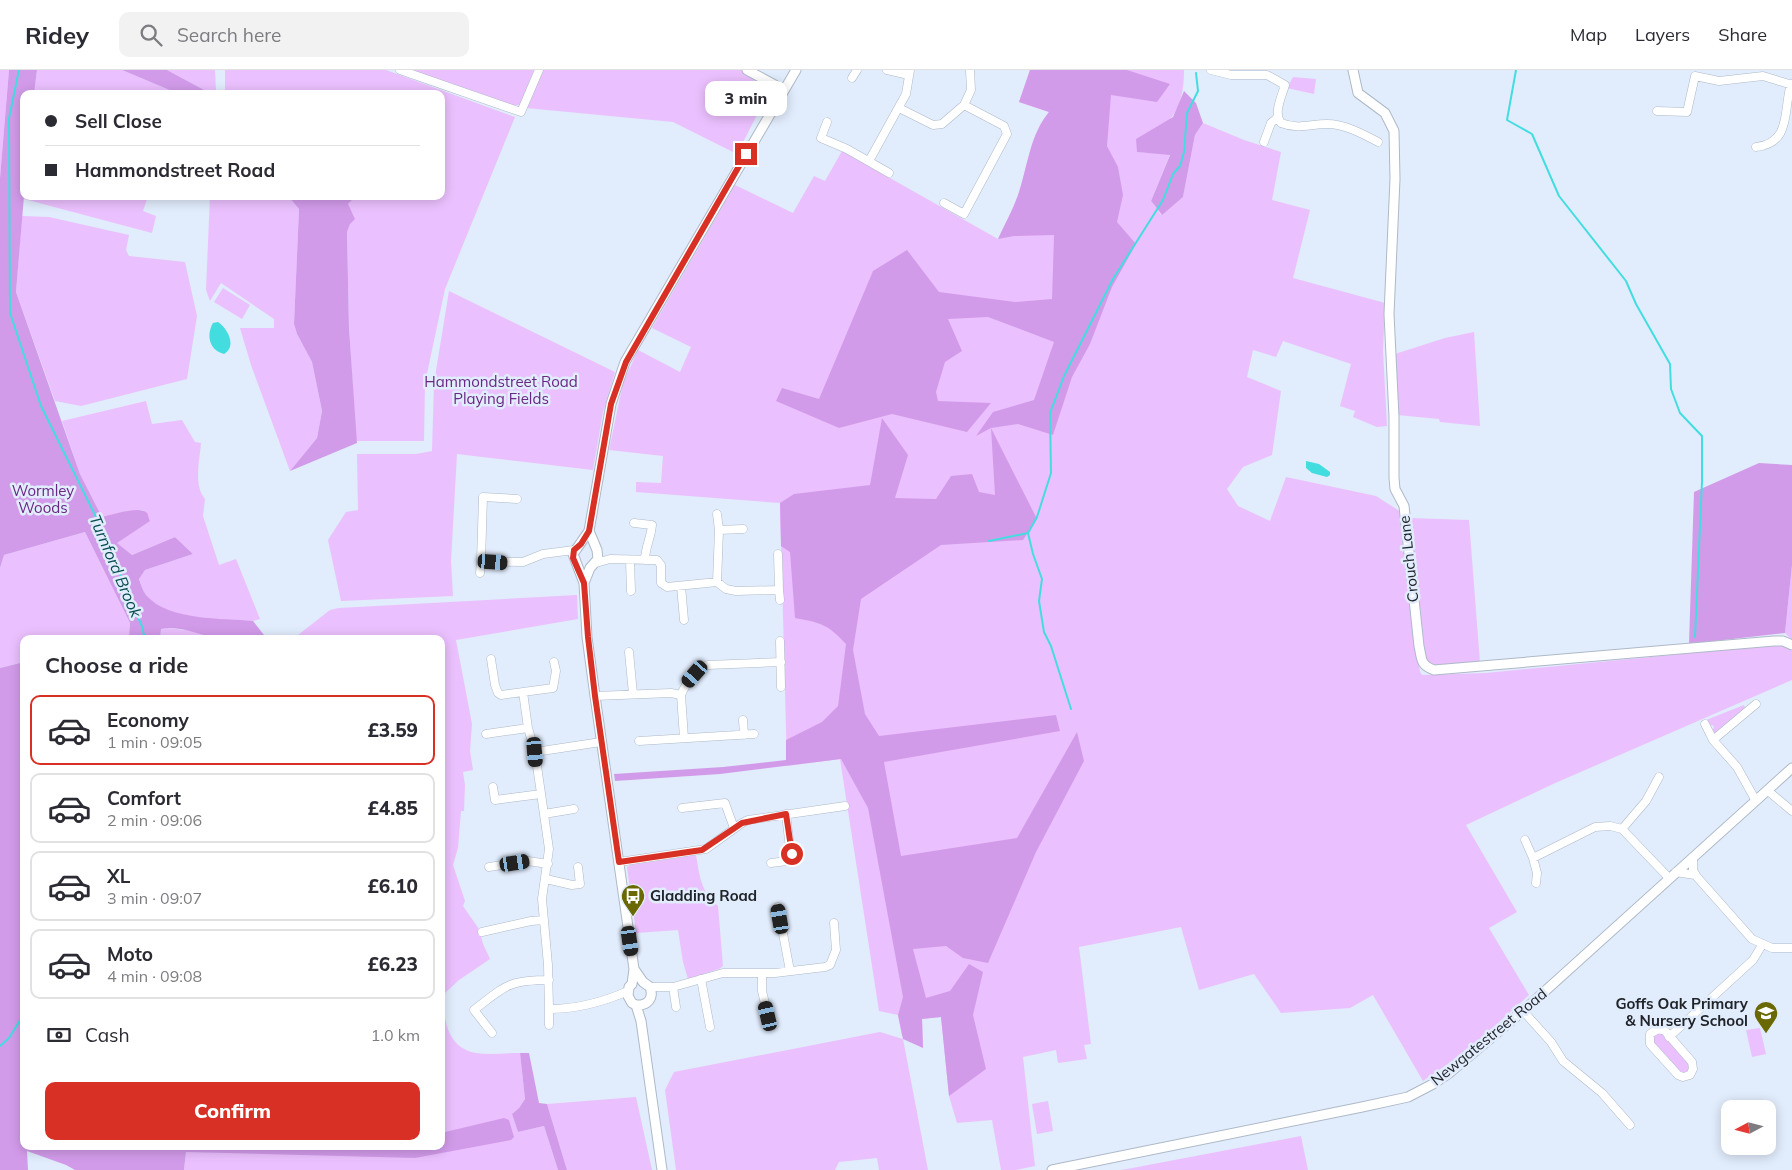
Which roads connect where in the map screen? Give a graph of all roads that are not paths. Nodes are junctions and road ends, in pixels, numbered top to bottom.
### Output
1 (400, 70) edge
2 (539, 70) edge
3 (747, 70) edge
4 (796, 70) edge
5 (856, 70) edge
6 (887, 70) edge
7 (970, 70) edge
8 (1211, 70) edge
9 (1353, 70) edge
10 (910, 72) edge
11 (852, 78) dead end
12 (1791, 84) edge
13 (784, 90) junction
14 (964, 105) junction
15 (899, 108) junction
16 (1657, 111) dead end
17 (1687, 112) junction
18 (1277, 118) junction
19 (1688, 121) dead end
20 (827, 122) dead end
21 (1264, 142) dead end
22 (1378, 142) dead end
23 (1756, 147) dead end
24 (870, 161) junction
25 (889, 173) dead end
26 (944, 203) dead end
27 (517, 499) dead end
28 (717, 514) dead end
29 (653, 516) dead end
30 (634, 523) dead end
31 (652, 526) junction
32 (743, 529) dead end
33 (719, 530) junction
34 (589, 531) junction
35 (578, 547) junction
36 (596, 548) junction
37 (559, 553) junction
38 (778, 554) dead end
39 (610, 559) junction
40 (630, 560) junction
41 (645, 560) junction
42 (480, 561) junction
43 (576, 564) junction
44 (593, 565) junction
45 (480, 573) dead end
46 (717, 582) junction
47 (584, 583) junction
48 (681, 586) junction
49 (779, 590) junction
50 (631, 591) dead end
51 (780, 600) dead end
52 (684, 620) dead end
53 (780, 641) dead end
54 (1792, 645) edge
55 (629, 652) dead end
56 (491, 659) dead end
57 (554, 662) dead end
58 (780, 662) junction
59 (781, 687) dead end
60 (553, 688) junction
61 (523, 692) junction
62 (633, 694) junction
63 (681, 695) junction
64 (558, 696) dead end
65 (595, 696) junction
66 (1756, 704) dead end
67 (743, 720) dead end
68 (1705, 724) dead end
69 (528, 728) junction
70 (486, 734) dead end
71 (754, 734) dead end
72 (744, 735) junction
73 (684, 738) junction
74 (639, 740) dead end
75 (1713, 740) junction
76 (601, 742) junction
77 (535, 752) junction
78 (1792, 768) edge
79 (1659, 777) dead end
80 (493, 787) dead end
81 (1767, 790) junction
82 (541, 794) junction
83 (1756, 800) junction
84 (844, 806) dead end
85 (682, 808) dead end
86 (574, 809) dead end
87 (1792, 811) edge
88 (544, 814) junction
89 (786, 814) junction
90 (734, 828) junction
91 (1622, 829) junction
92 (1525, 840) dead end
93 (1693, 857) junction
94 (1533, 858) junction
95 (619, 862) junction
96 (771, 863) dead end
97 (548, 864) junction
98 (489, 867) dead end
99 (578, 867) dead end
100 (1673, 875) junction
101 (1695, 875) junction
102 (546, 879) junction
103 (1536, 883) dead end
104 (778, 907) dead end
105 (544, 920) junction
106 (834, 923) dead end
107 (482, 932) dead end
108 (1762, 945) junction
109 (1792, 948) edge
110 (634, 969) junction
111 (790, 971) junction
112 (762, 973) junction
113 (701, 979) junction
114 (549, 980) junction
115 (673, 987) junction
116 (648, 988) junction
117 (634, 997) junction
118 (676, 1006) dead end
119 (549, 1009) junction
120 (1523, 1011) junction
121 (768, 1016) dead end
122 (549, 1025) dead end
123 (710, 1027) dead end
124 (492, 1033) dead end
125 (1669, 1037) junction
126 (1630, 1125) dead end
127 (662, 1170) edge
128 (1052, 1170) edge

1 - 2 street
3 - 13 street
4 - 13 street
5 - 11 street
6 - 10 street
7 - 14 street
8 - 18 street
9 - 54 street, Crouch Lane
10 - 15 street
12 - 17 street
12 - 23 street
13 - 34 street
14 - 15 street
14 - 26 street
15 - 24 street
16 - 17 street
17 - 19 street
18 - 21 street
18 - 22 street
20 - 24 street
24 - 25 street
27 - 42 street
28 - 33 street
29 - 31 street
30 - 31 street
31 - 41 street
32 - 33 street
33 - 46 street
34 - 35 street
34 - 36 street
35 - 36 street
35 - 37 street
35 - 43 street
36 - 39 street
36 - 44 street
37 - 42 street
37 - 43 street
38 - 49 street
39 - 40 street
39 - 44 street
40 - 41 street
40 - 50 street
41 - 48 street
42 - 45 street
43 - 44 street
43 - 47 street
44 - 47 street
46 - 48 street
46 - 49 street
47 - 65 street
48 - 52 street
49 - 51 street
53 - 58 street
55 - 62 street
56 - 61 street
57 - 60 street
58 - 59 street
58 - 63 street
60 - 61 street
60 - 64 street
61 - 69 street
62 - 63 street
62 - 65 street
63 - 73 street
65 - 76 street
66 - 75 street
67 - 72 street
68 - 75 street
69 - 70 street
69 - 77 street
71 - 72 street
72 - 73 street
73 - 74 street
75 - 83 street
76 - 77 street
76 - 95 street
77 - 82 street
78 - 81 street, Newgatestreet Road
79 - 91 street
80 - 82 street
81 - 83 street, Newgatestreet Road
81 - 87 street
82 - 88 street
83 - 93 street, Newgatestreet Road
84 - 89 street
85 - 90 street
86 - 88 street
88 - 97 street
89 - 90 street
89 - 96 street
90 - 95 street
91 - 94 street
91 - 100 street
92 - 94 street
93 - 100 street, Newgatestreet Road
93 - 101 street
94 - 103 street
95 - 110 street
97 - 98 street
97 - 102 street
99 - 102 street
100 - 101 street
100 - 120 street, Newgatestreet Road
101 - 108 street
102 - 105 street
104 - 111 street
105 - 107 street
105 - 114 street
106 - 111 street
108 - 109 street
108 - 125 street
110 - 116 street
110 - 117 street
111 - 112 street
112 - 113 street
112 - 121 street
113 - 115 street
113 - 123 street
114 - 119 street
114 - 124 street
115 - 116 street
115 - 118 street
116 - 117 street
116 - 117 street
117 - 119 street
117 - 127 street
119 - 122 street
120 - 126 street
120 - 128 street, Newgatestreet Road
125 - 125 street

